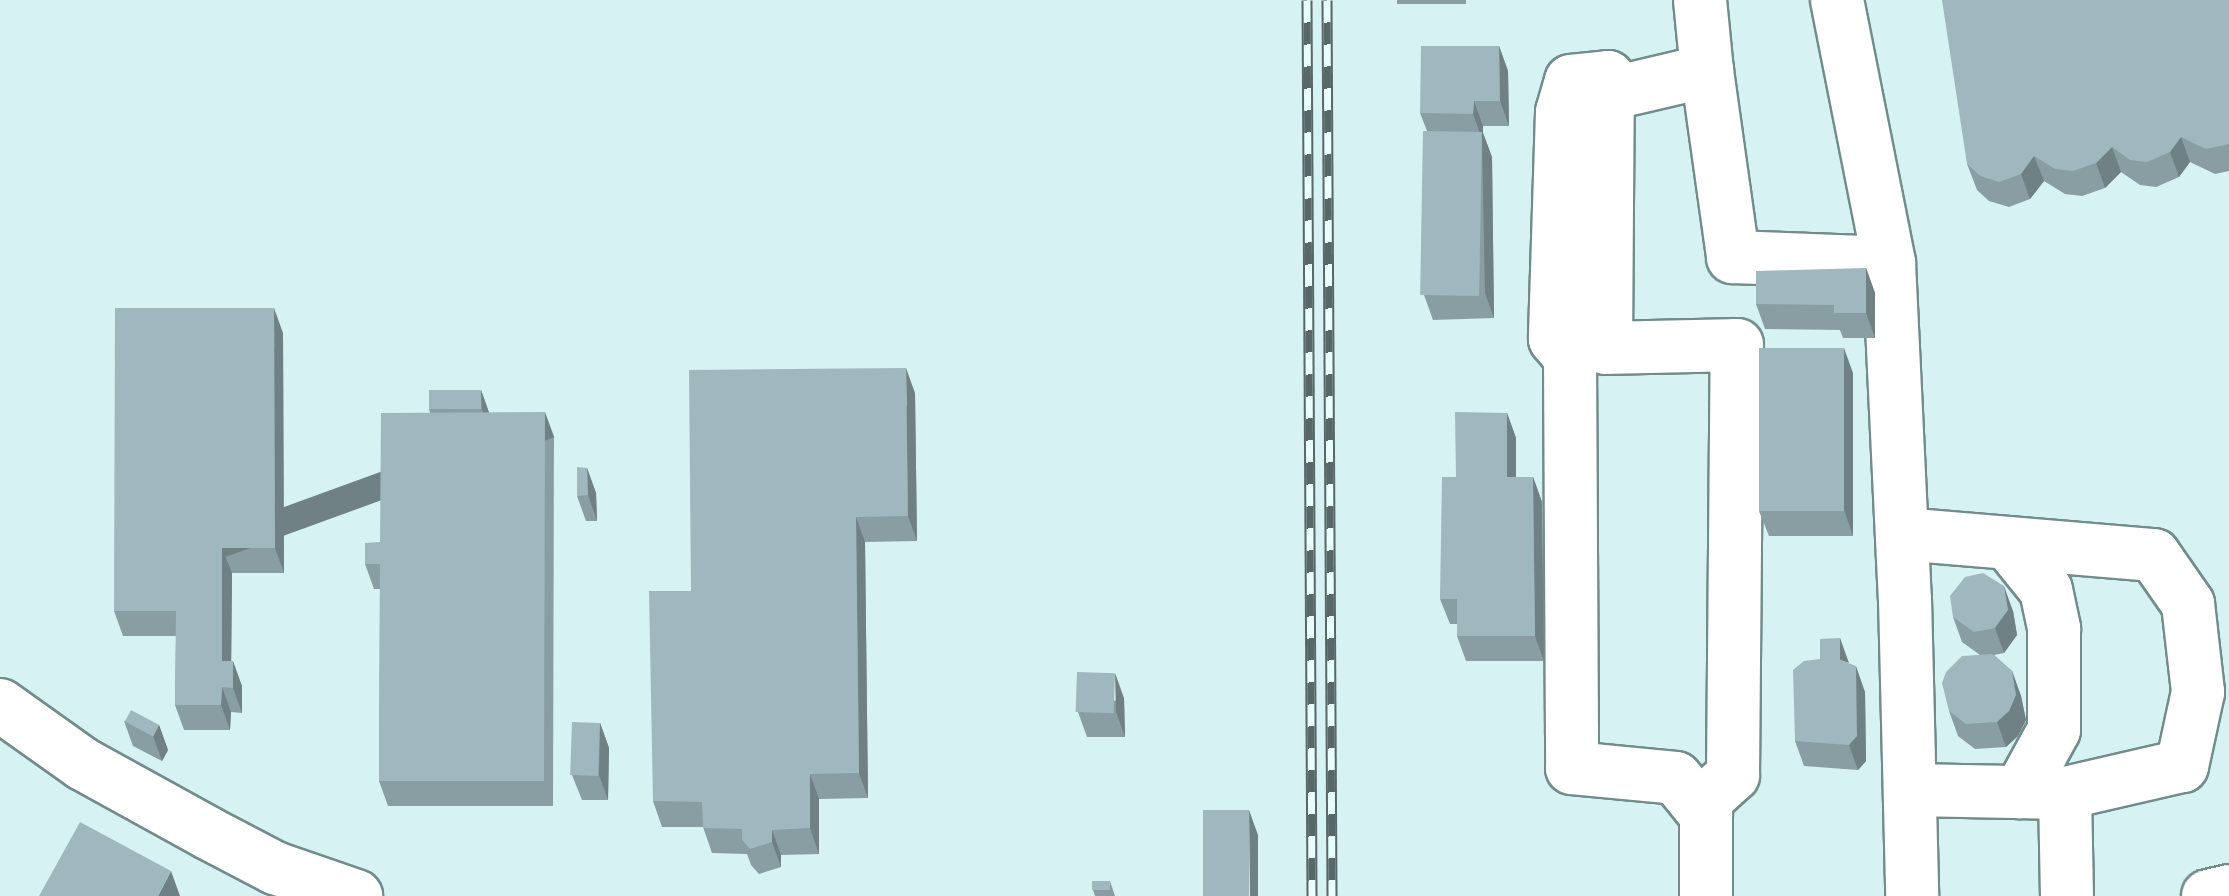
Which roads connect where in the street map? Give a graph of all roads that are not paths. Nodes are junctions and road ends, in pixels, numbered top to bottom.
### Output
1 (1700, 0) edge
2 (1837, 0) edge
3 (1706, 72) junction
4 (1608, 94) junction
5 (1889, 263) junction
6 (1902, 534) junction
7 (2008, 543) junction
8 (0, 705) edge
9 (1910, 790) junction
10 (2043, 793) junction
11 (1699, 806) junction
12 (274, 882) edge
13 (2229, 890) edge
14 (356, 896) edge
15 (1706, 896) edge
16 (1912, 896) edge
17 (2067, 896) edge
18 (2208, 896) edge

1 - 3 street
2 - 5 street
3 - 4 street
3 - 5 street
4 - 11 street
4 - 11 street
5 - 6 street
6 - 7 street
6 - 9 street
7 - 10 street
7 - 10 street
8 - 12 street
9 - 10 street
9 - 16 street
10 - 17 street
11 - 15 street
12 - 14 street
13 - 18 street

